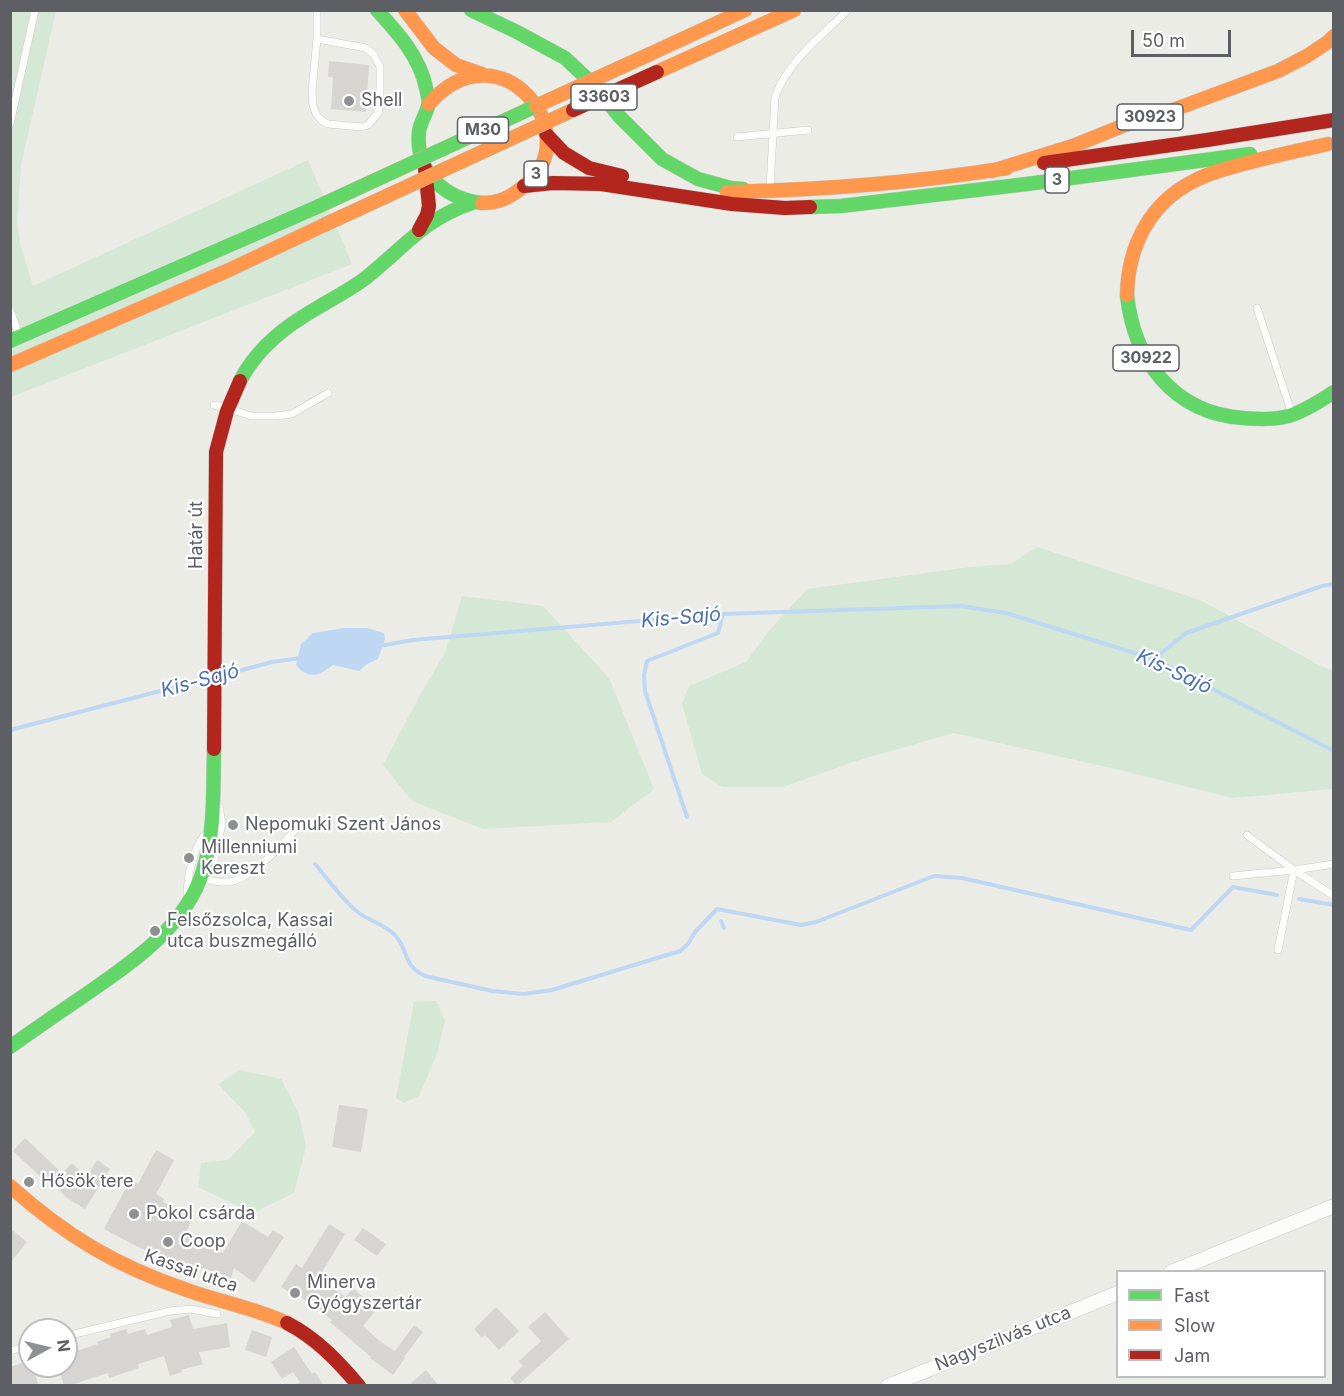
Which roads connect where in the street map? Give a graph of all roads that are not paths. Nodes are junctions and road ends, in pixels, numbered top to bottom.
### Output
1 (35, 10) edge
2 (317, 10) edge
3 (378, 10) edge
4 (405, 10) edge
5 (471, 10) edge
6 (745, 10) edge
7 (794, 10) edge
8 (848, 10) edge
9 (1334, 36) edge
10 (317, 39) junction
11 (486, 76) junction
12 (429, 104) junction
13 (1334, 120) edge
14 (10, 124) edge
15 (808, 130) dead end
16 (546, 134) junction
17 (773, 134) junction
18 (737, 137) dead end
19 (1331, 143) edge
20 (424, 163) junction
21 (992, 171) junction
22 (524, 186) junction
23 (731, 188) joint
24 (770, 191) junction
25 (472, 203) junction
26 (419, 230) junction
27 (1257, 308) dead end
28 (10, 310) edge
29 (15, 339) edge
30 (10, 365) edge
31 (1334, 392) edge
32 (328, 393) dead end
33 (221, 407) junction
34 (1292, 415) junction
35 (213, 784) junction
36 (302, 823) dead end
37 (211, 828) junction
38 (1247, 835) dead end
39 (1334, 864) edge
40 (1293, 870) junction
41 (1233, 876) dead end
42 (204, 879) junction
43 (1334, 896) edge
44 (187, 904) junction
45 (1278, 950) dead end
46 (10, 1047) edge
47 (10, 1186) edge
48 (1334, 1206) edge
49 (1176, 1270) edge
50 (1116, 1294) edge
51 (216, 1314) dead end
52 (78, 1333) edge
53 (359, 1386) edge
54 (888, 1386) edge

1 - 14 lane
2 - 10 lane
3 - 12 main road
4 - 11 main road, 3
5 - 23 main road, 33603
6 - 29 main road, M30, bridge
7 - 30 main road, M30, bridge
8 - 17 lane
9 - 21 main road, 30923
10 - 10 lane
11 - 12 main road, 3
11 - 16 main road, 3
12 - 20 main road, 3
13 - 21 main road, 3
15 - 17 lane
16 - 22 main road, 3
16 - 24 main road, 3
17 - 18 lane
17 - 24 lane
19 - 22 main road, 3
19 - 34 main road, 30922
20 - 25 main road, 3
20 - 26 main road
21 - 24 main road, 3
22 - 25 main road, 3
23 - 24 main road, 3
25 - 26 main road, Határ út
26 - 33 main road, Határ út
27 - 34 lane
28 - 29 lane
31 - 34 main road, 30922
32 - 33 lane
33 - 35 main road, Határ út
35 - 37 main road, Határ út
35 - 42 lane
36 - 42 lane
37 - 42 main road, Határ út
37 - 44 lane
38 - 40 lane
39 - 40 lane
40 - 41 lane
40 - 43 lane
40 - 45 lane
42 - 44 main road, Határ út
44 - 46 main road, Határ út
47 - 53 main road, Kassai utca
48 - 49 street
50 - 54 street, Nagyszilvás utca
51 - 52 lane

